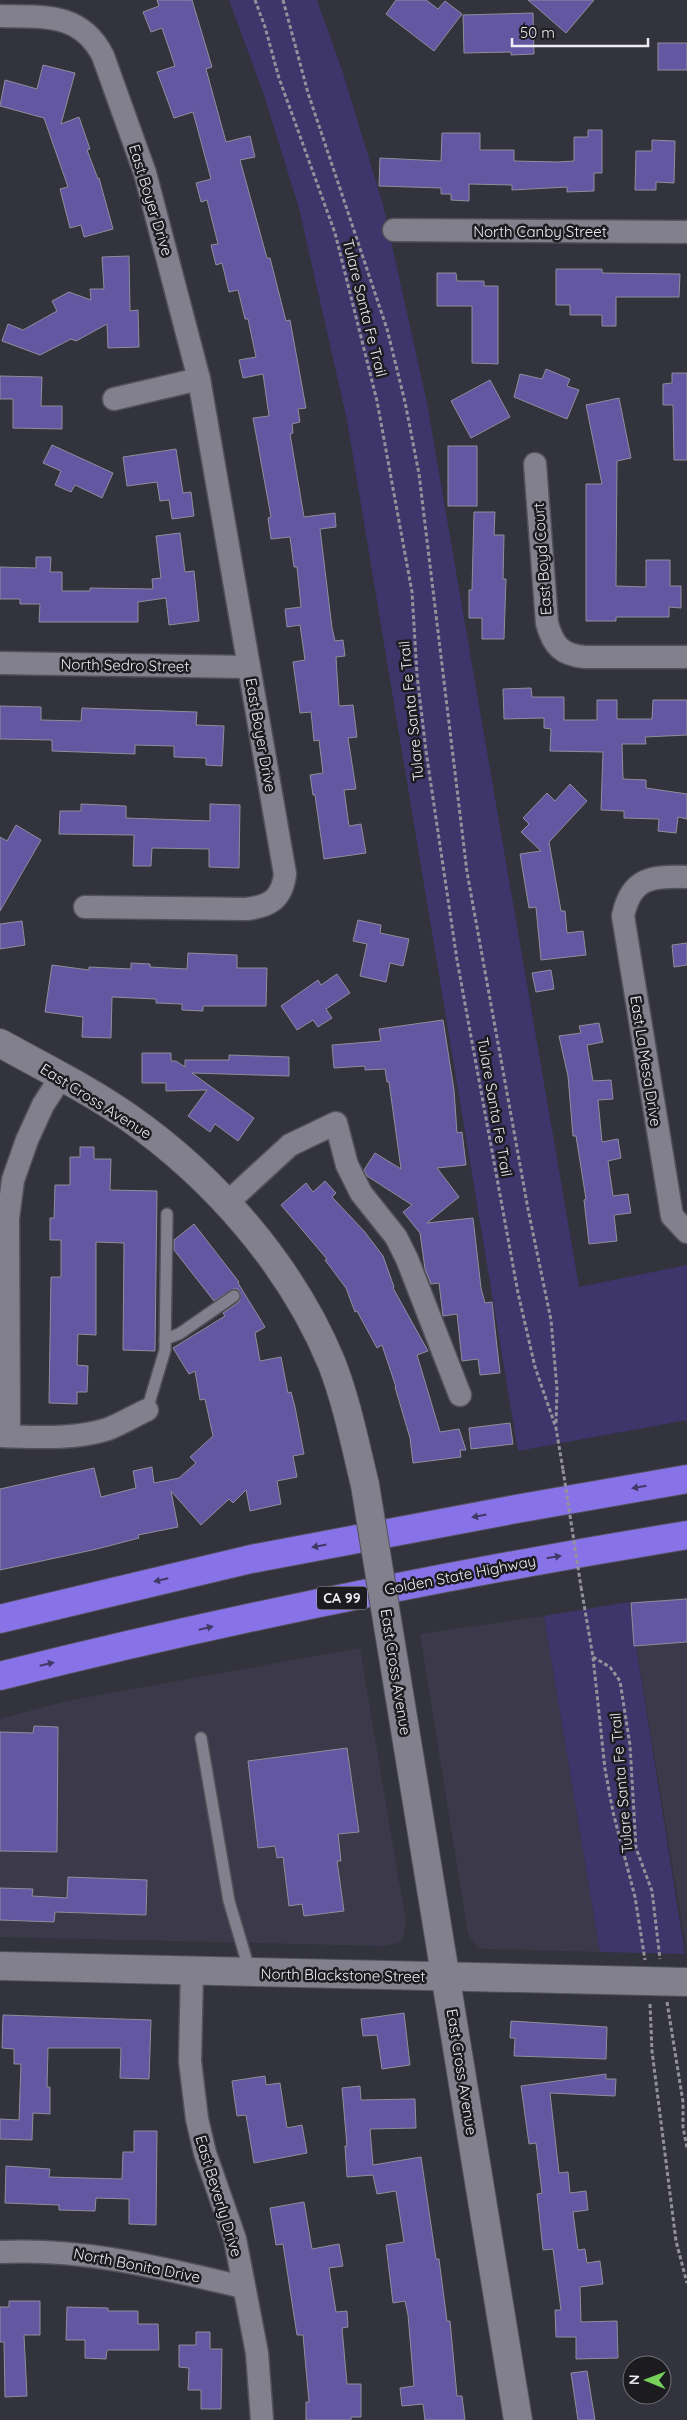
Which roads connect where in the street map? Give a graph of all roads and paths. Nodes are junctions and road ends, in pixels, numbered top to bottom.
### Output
1 (255, 0) edge
2 (283, 0) edge
3 (0, 16) edge
4 (394, 230) dead end
5 (687, 232) edge
6 (199, 379) junction
7 (114, 399) dead end
8 (535, 464) dead end
9 (687, 657) edge
10 (0, 663) edge
11 (249, 667) junction
12 (687, 877) edge
13 (86, 907) dead end
14 (0, 1043) edge
15 (61, 1077) junction
16 (227, 1203) junction
17 (167, 1214) dead end
18 (687, 1232) edge
19 (234, 1296) dead end
20 (165, 1339) junction
21 (460, 1395) dead end
22 (146, 1410) joint
23 (556, 1428) junction
24 (4, 1436) edge
25 (687, 1479) edge
26 (687, 1535) edge
27 (0, 1619) edge
28 (0, 1676) edge
29 (201, 1738) dead end
30 (0, 1966) edge
31 (192, 1970) junction
32 (250, 1972) junction
33 (446, 1977) junction
34 (675, 1981) edge
35 (687, 2148) edge
36 (0, 2252) edge
37 (243, 2287) junction
38 (262, 2420) edge
39 (518, 2420) edge

1 - 23 path, Tulare Santa Fe Trail
2 - 23 path, Tulare Santa Fe Trail
3 - 6 street, East Boyer Drive
4 - 5 street, North Canby Street
6 - 7 street
6 - 11 street, East Boyer Drive
8 - 9 street, East Boyd Court
10 - 11 street, North Sedro Street
11 - 13 street, East Boyer Drive
12 - 18 street, East La Mesa Drive
14 - 15 street, East Cross Avenue
15 - 16 street, East Cross Avenue
15 - 24 street
16 - 21 street
16 - 33 street, East Cross Avenue, bridge
17 - 20 lane
19 - 20 lane
20 - 22 lane
22 - 24 street
23 - 34 path, Tulare Santa Fe Trail, bridge
25 -> 27 highway
28 -> 26 highway, Golden State Highway / CA 99
29 - 32 lane
30 - 31 street, North Blackstone Street
31 - 32 street, North Blackstone Street
31 - 37 street, East Beverly Drive
32 - 33 street, North Blackstone Street
33 - 34 street, North Blackstone Street
33 - 39 street, East Cross Avenue
34 - 35 path, Tulare Santa Fe Trail
36 - 37 street, North Bonita Drive
37 - 38 street, East Beverly Drive

